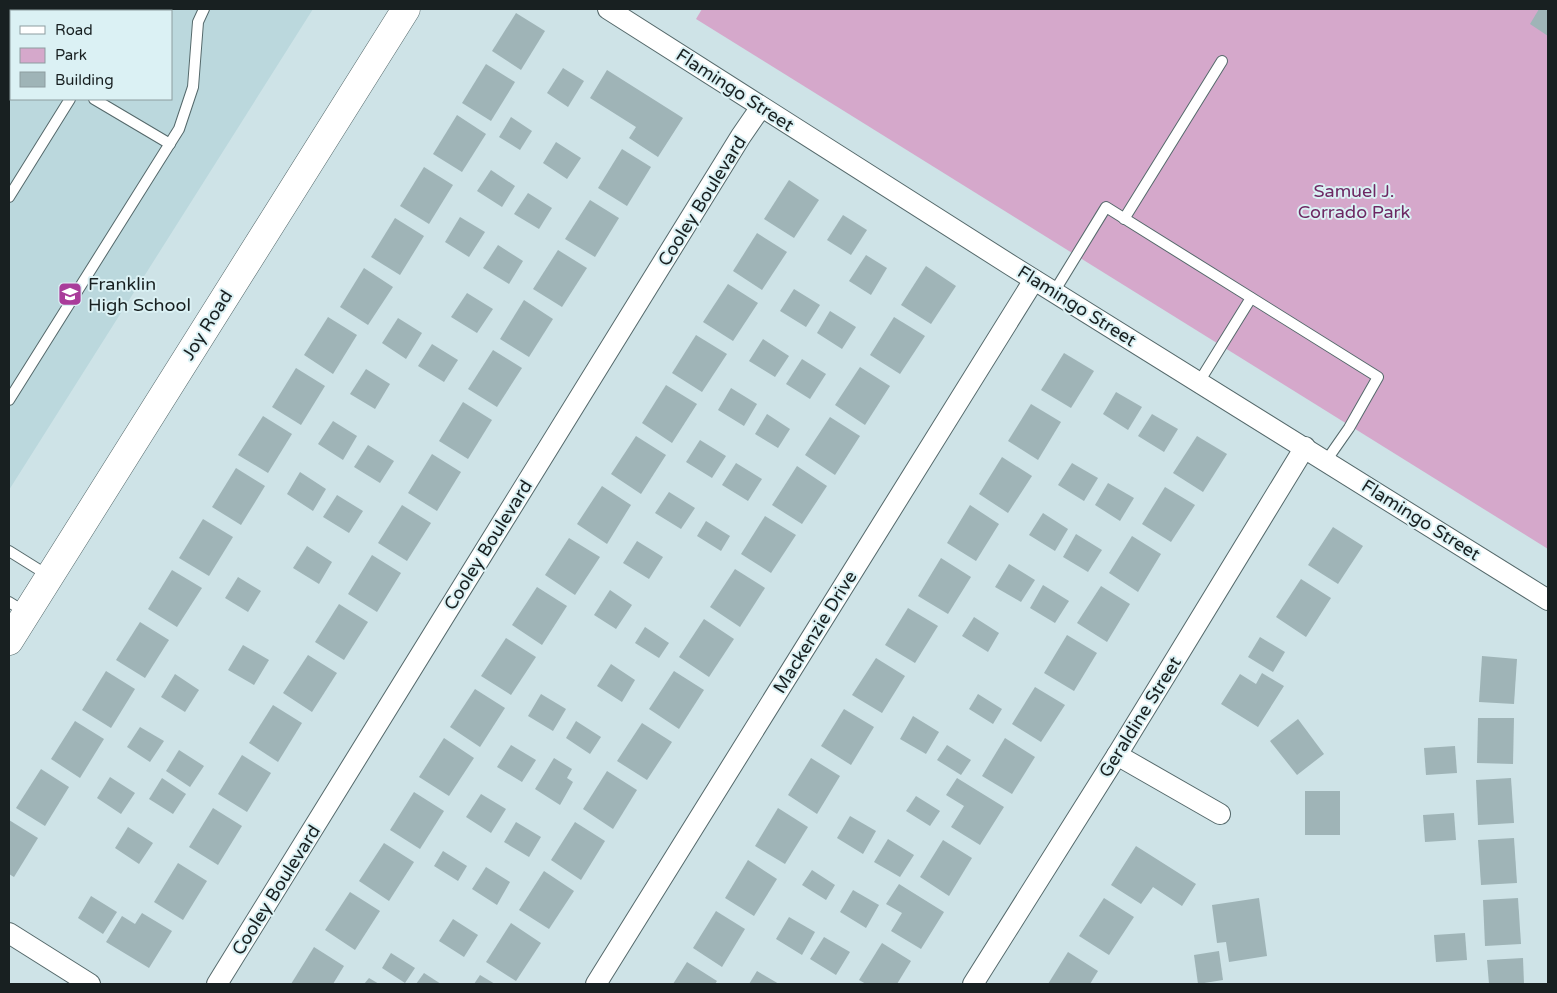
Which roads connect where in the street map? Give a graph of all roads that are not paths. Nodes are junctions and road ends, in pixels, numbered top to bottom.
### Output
1 (204, 9) edge
2 (406, 9) edge
3 (608, 9) edge
4 (1222, 61) dead end
5 (69, 100) edge
6 (96, 100) edge
7 (761, 107) junction
8 (170, 144) junction
9 (9, 197) edge
10 (1124, 219) junction
11 (1034, 280) junction
12 (1054, 292) junction
13 (1251, 298) junction
14 (1198, 382) junction
15 (9, 400) edge
16 (1305, 447) junction
17 (1326, 461) junction
18 (9, 552) edge
19 (50, 577) junction
20 (1548, 600) edge
21 (18, 608) edge
22 (9, 641) edge
23 (1117, 755) junction
24 (1220, 814) dead end
25 (9, 934) edge
26 (90, 984) edge
27 (217, 984) edge
28 (596, 984) edge
29 (973, 984) edge

1 - 8 lane
2 - 19 street, Joy Road
3 - 7 street, Flamingo Street
4 - 10 lane
5 - 9 lane
6 - 8 lane
7 - 11 street, Flamingo Street
7 - 27 street, Cooley Boulevard
8 - 15 lane
10 - 12 lane
10 - 13 lane
11 - 12 street, Flamingo Street
11 - 28 street, Mackenzie Drive
12 - 14 street, Flamingo Street
13 - 14 lane
13 - 17 lane
14 - 16 street, Flamingo Street
16 - 17 street, Flamingo Street
16 - 23 street, Geraldine Street
17 - 20 street, Flamingo Street
18 - 19 lane
19 - 21 street, Joy Road
21 - 22 street, Joy Road
23 - 24 street
23 - 29 street, Geraldine Street
25 - 26 street

